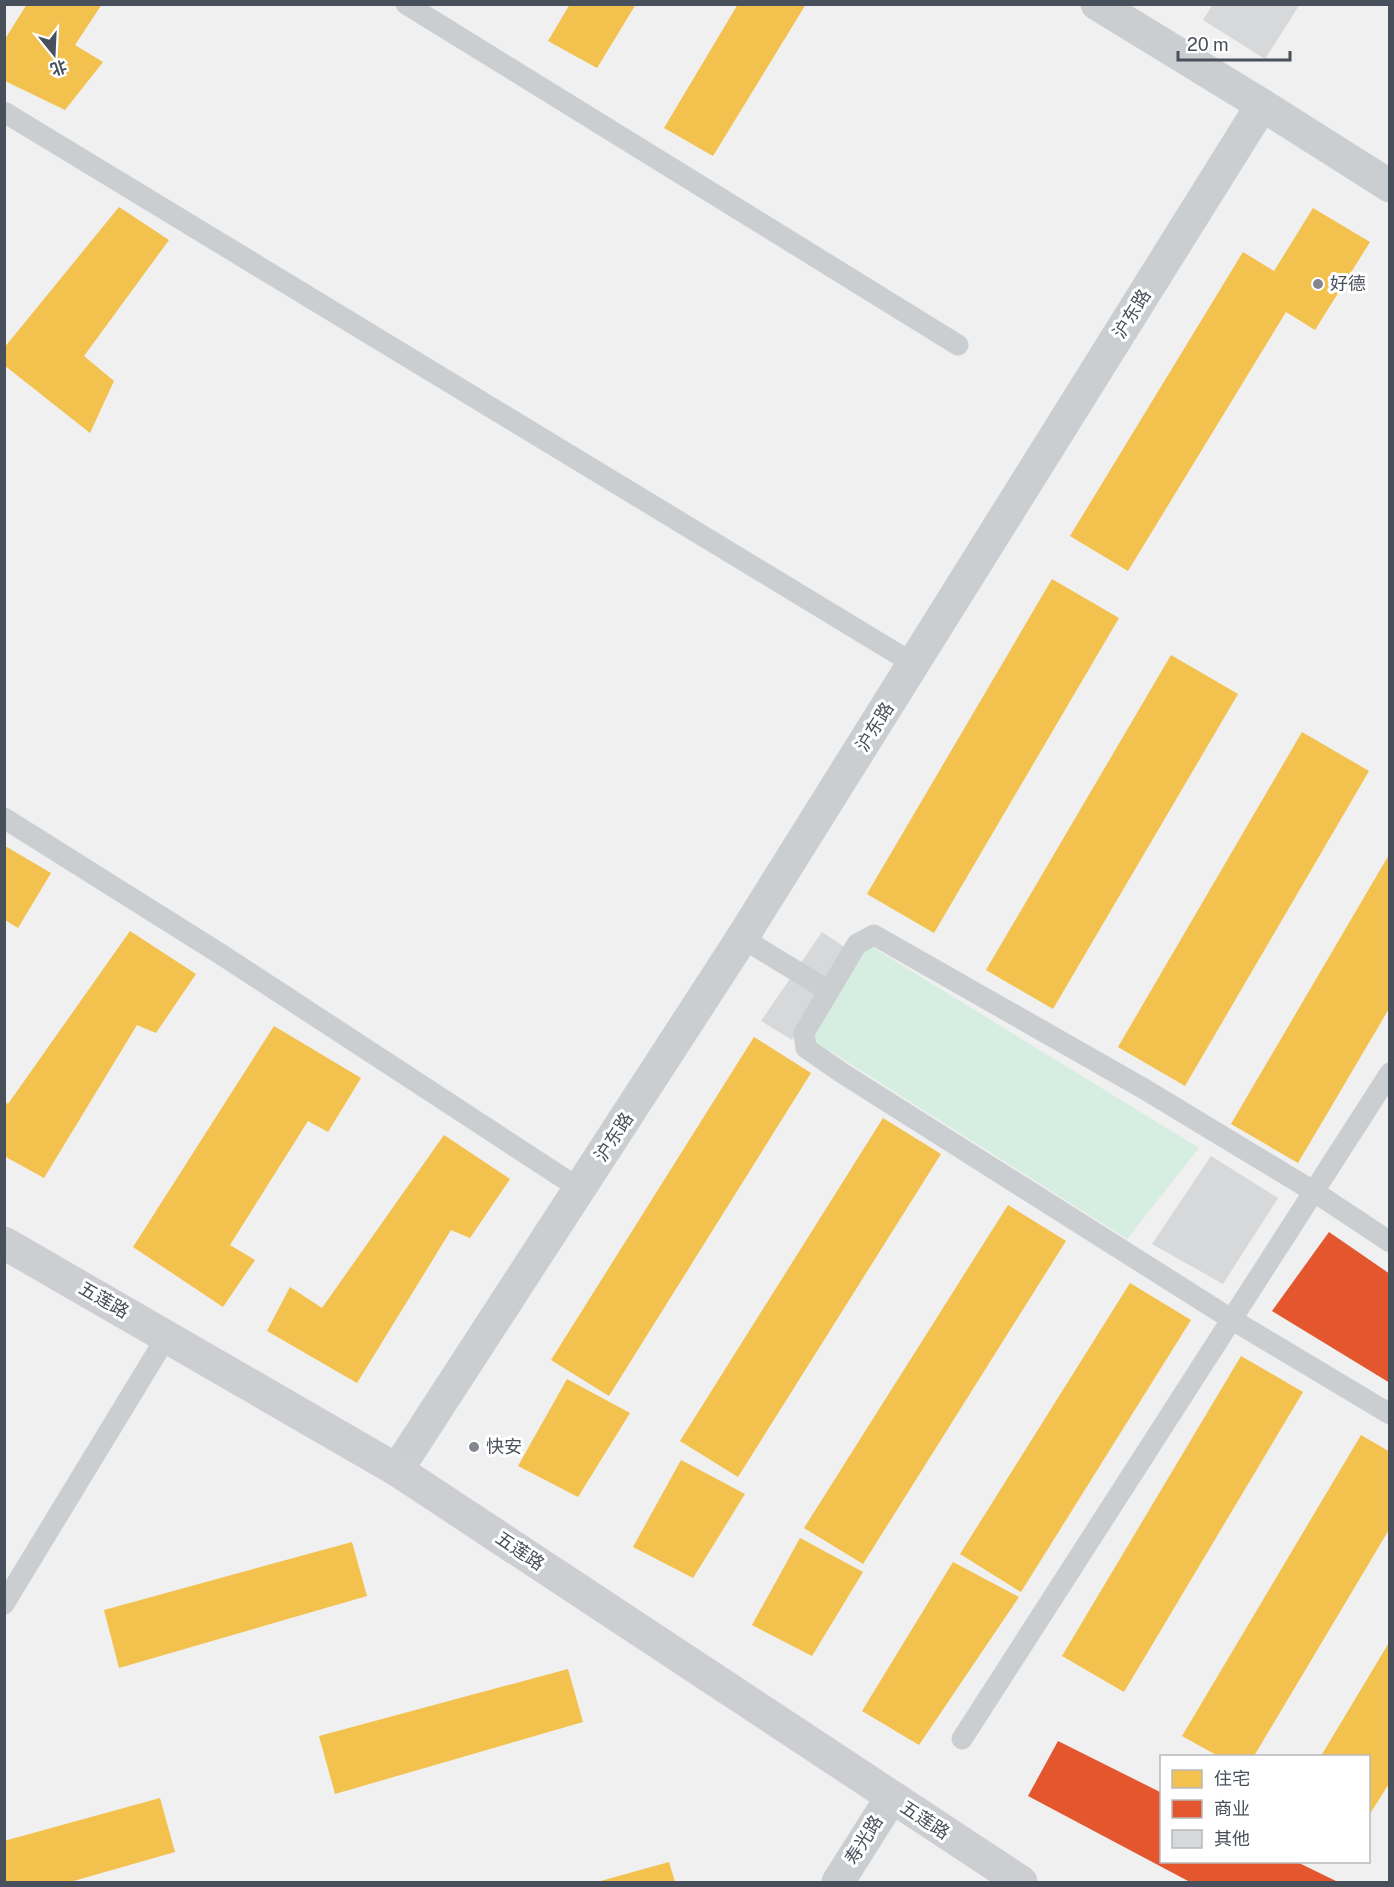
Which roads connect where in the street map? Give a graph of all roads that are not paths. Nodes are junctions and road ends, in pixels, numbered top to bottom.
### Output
1 (406, 4) edge
2 (1097, 4) edge
3 (1262, 105) junction
4 (4, 112) edge
5 (1389, 186) edge
6 (958, 345) dead end
7 (914, 664) junction
8 (4, 818) edge
9 (742, 938) junction
10 (829, 991) junction
11 (1389, 1073) edge
12 (580, 1189) junction
13 (1312, 1191) junction
14 (1389, 1242) edge
15 (4, 1243) edge
16 (1231, 1319) junction
17 (167, 1336) junction
18 (1389, 1414) edge
19 (397, 1470) junction
20 (4, 1604) edge
21 (962, 1738) dead end
22 (891, 1798) junction
23 (838, 1882) edge
24 (1021, 1882) edge

1 - 6 lane
2 - 3 street
3 - 5 street
3 - 7 street, 沪东路
4 - 7 lane
7 - 9 street, 沪东路
8 - 12 lane
9 - 10 lane
9 - 12 street, 沪东路
10 - 13 lane
10 - 16 lane
11 - 13 lane
12 - 19 street, 沪东路
13 - 14 lane
13 - 16 lane
15 - 17 street, 五莲路
16 - 18 lane
16 - 21 lane
17 - 19 street, 五莲路
17 - 20 lane
19 - 22 street, 五莲路
22 - 23 street, 寿光路
22 - 24 street, 五莲路

